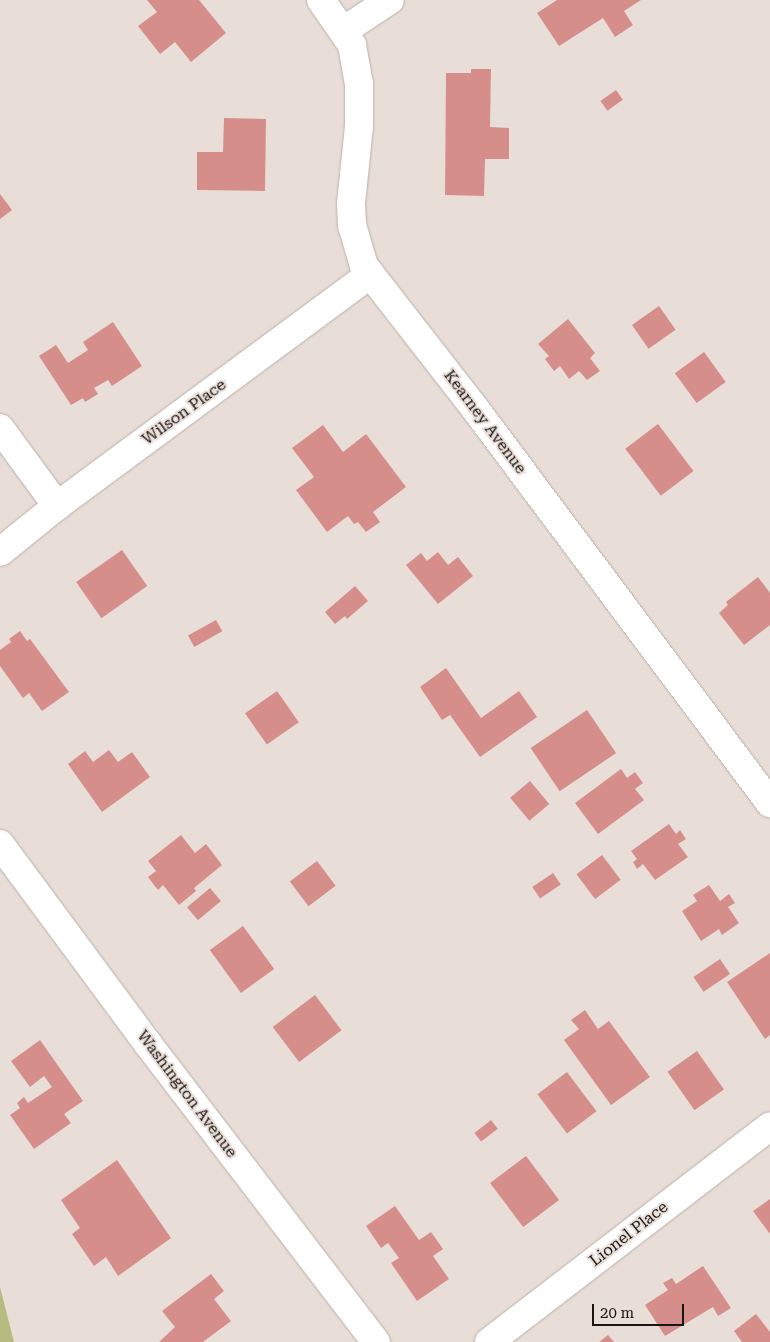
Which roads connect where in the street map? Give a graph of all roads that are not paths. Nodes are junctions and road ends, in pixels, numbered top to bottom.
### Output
1 (321, 0) edge
2 (390, 0) edge
3 (343, 31) junction
4 (370, 274) junction
5 (0, 428) edge
6 (57, 506) junction
7 (0, 552) edge
8 (770, 803) edge
9 (0, 844) edge
10 (770, 1126) edge
11 (376, 1342) edge
12 (489, 1342) edge

1 - 3 street, Kearney Avenue
2 - 3 street
3 - 4 street, Kearney Avenue
4 - 6 street, Wilson Place
4 - 8 street, Kearney Avenue
5 - 6 street
6 - 7 street, Wilson Place
9 - 11 street, Washington Avenue
10 - 12 street, Lionel Place

